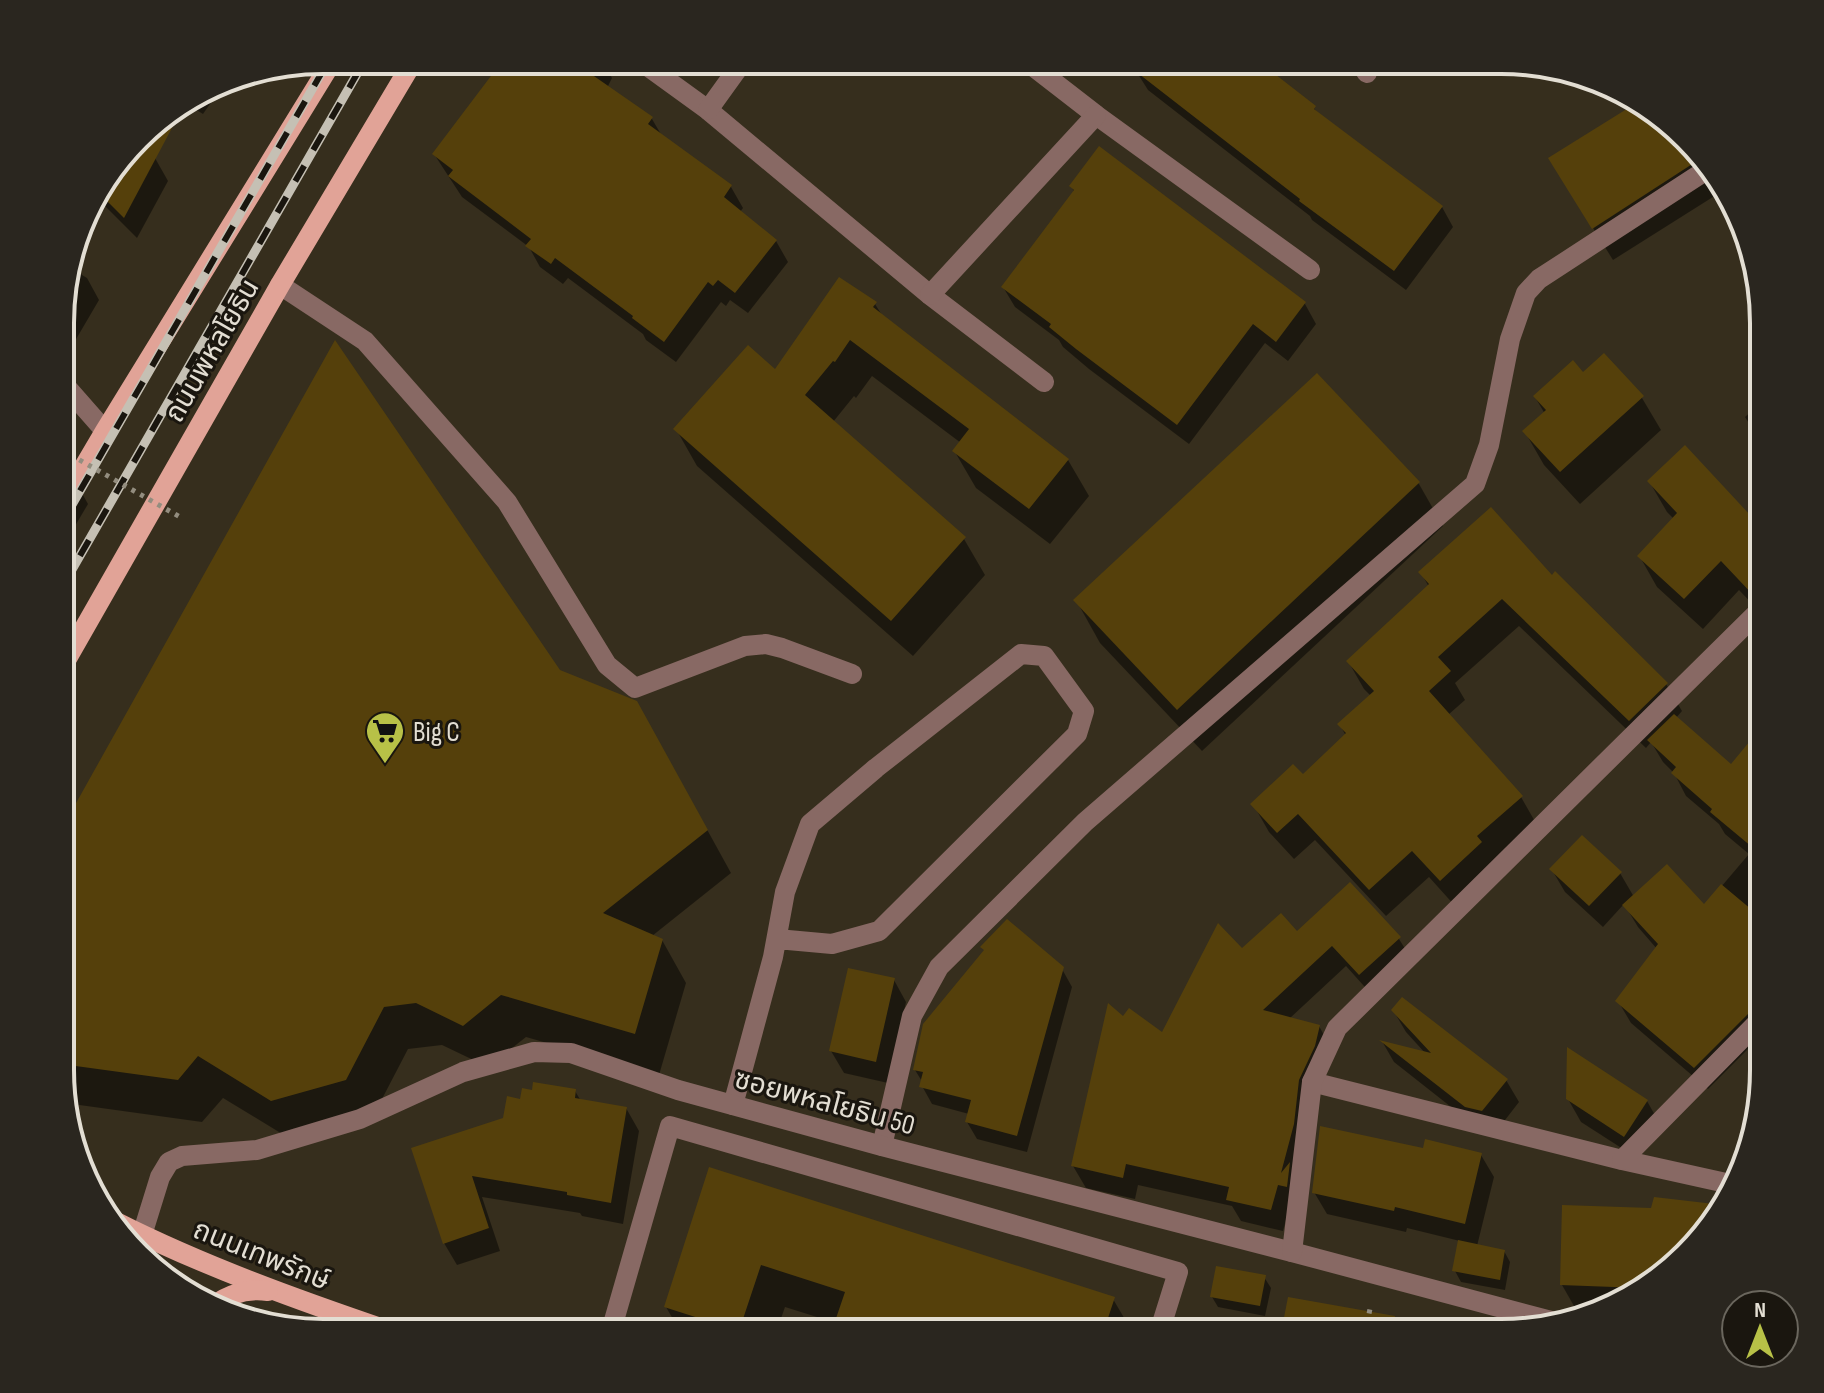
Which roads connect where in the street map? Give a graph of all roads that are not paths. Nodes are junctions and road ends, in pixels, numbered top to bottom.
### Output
1 (324, 74) edge
2 (406, 74) edge
3 (659, 74) edge
4 (734, 74) edge
5 (1044, 75) edge
6 (708, 110) junction
7 (1096, 115) junction
8 (1701, 174) edge
9 (1310, 270) dead end
10 (280, 285) junction
11 (930, 295) junction
12 (1044, 382) dead end
13 (74, 396) edge
14 (105, 431) junction
15 (74, 483) edge
16 (1750, 620) edge
17 (74, 645) edge
18 (852, 674) dead end
19 (777, 939) junction
20 (1749, 1031) edge
21 (1312, 1082) junction
22 (733, 1105) junction
23 (882, 1146) junction
24 (1622, 1160) junction
25 (1723, 1182) edge
26 (133, 1230) edge
27 (142, 1235) junction
28 (1292, 1252) junction
29 (279, 1293) junction
30 (226, 1299) edge
31 (1535, 1317) edge
32 (352, 1318) edge
33 (615, 1318) edge
34 (1163, 1319) edge

1 - 14 main road, ถนนพหลโยธิน
2 - 10 main road, ถนนพหลโยธิน
3 - 6 street
4 - 6 street
5 - 7 street
6 - 11 street
7 - 9 street
7 - 11 street
8 - 23 street
10 - 17 main road, ถนนพหลโยธิน
10 - 18 street
11 - 12 street
13 - 14 street
14 - 15 main road, ถนนพหลโยธิน
16 - 21 street
19 - 19 street
19 - 22 street
20 - 24 street
21 - 24 street
21 - 28 street
22 - 23 street, ซอยพหลโยธิน 50
22 - 27 street, ซอยพหลโยธิน 50
23 - 28 street, ซอยพหลโยธิน 50
24 - 25 street
26 - 27 main road, ถนนเทพรักษ์
27 - 29 main road, ถนนเทพรักษ์
28 - 31 street, ซอยพหลโยธิน 50
29 - 30 main road
29 - 32 main road, ถนนเทพรักษ์
33 - 34 street

